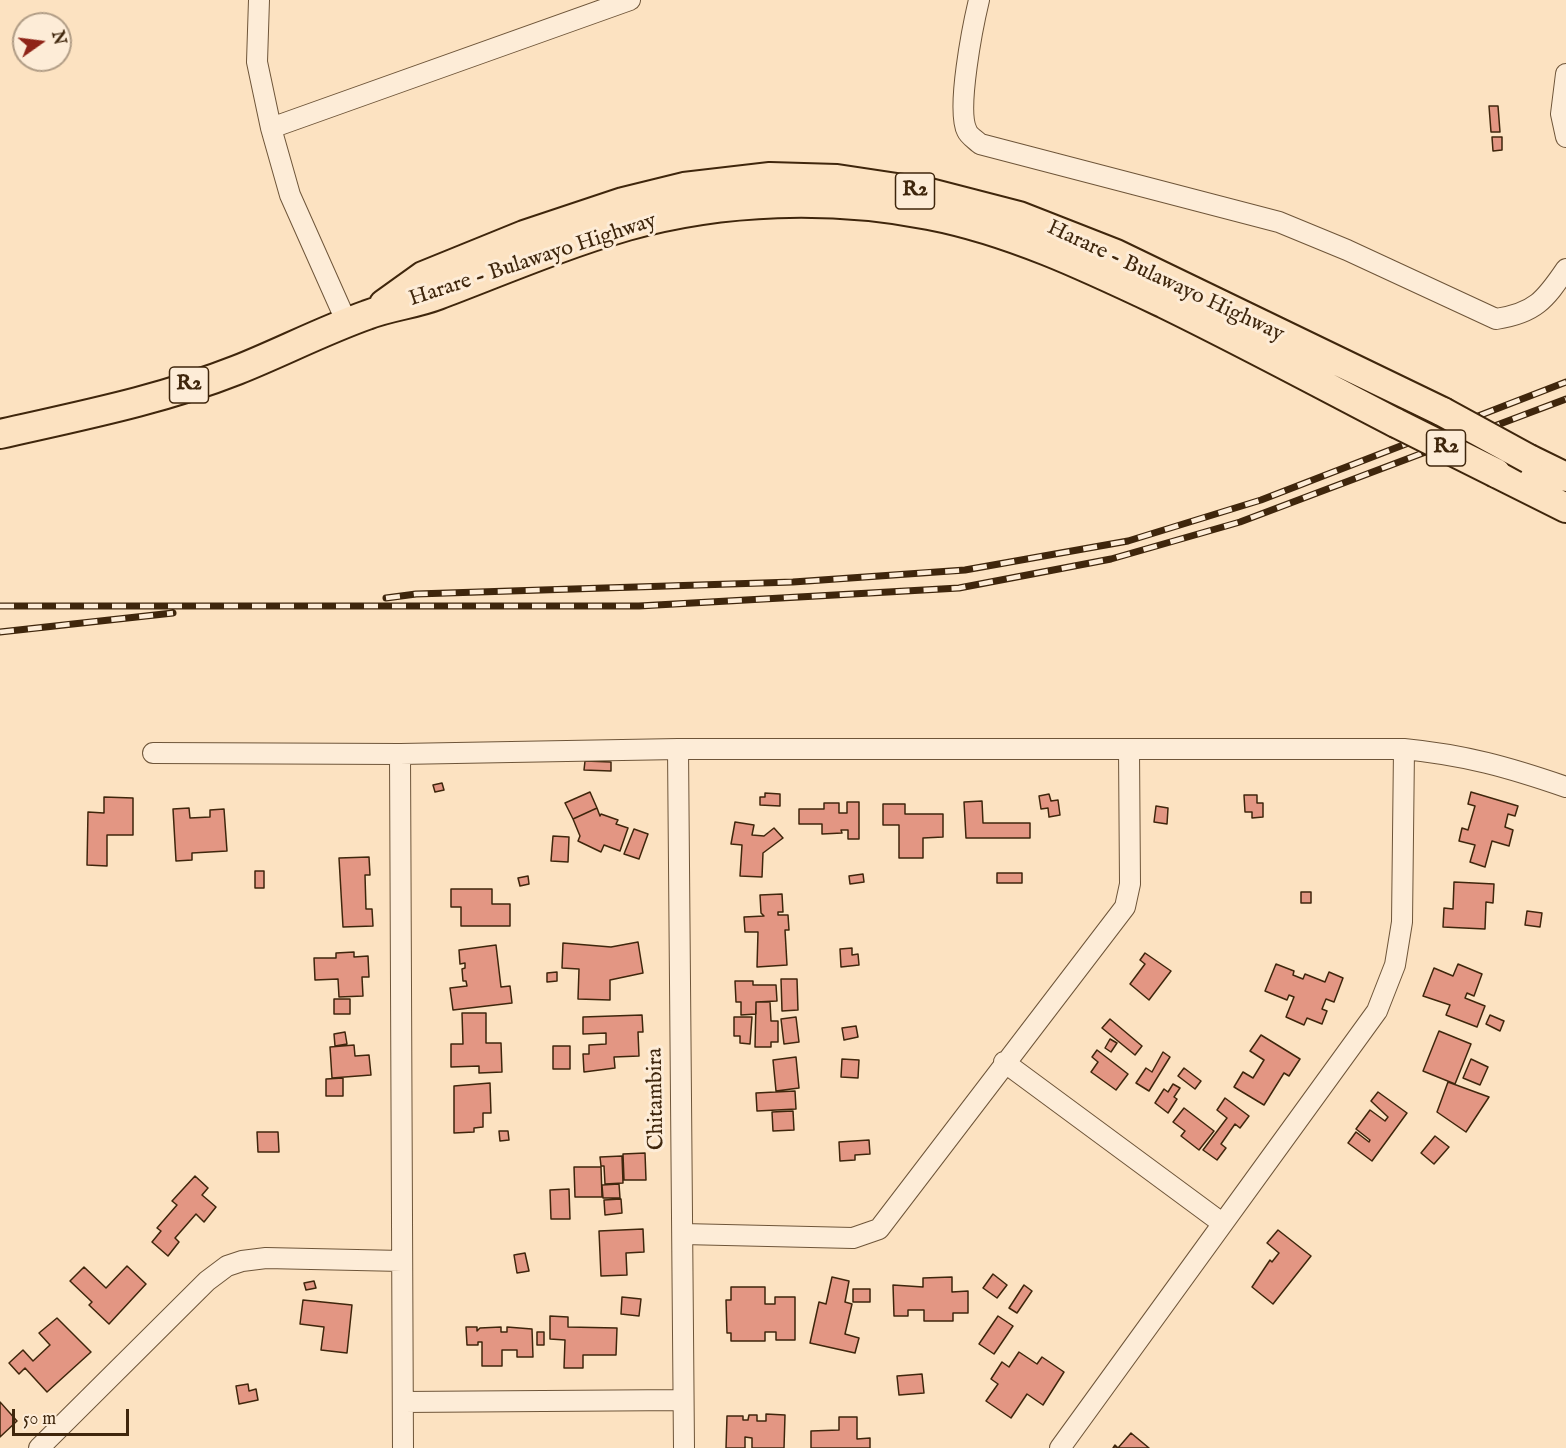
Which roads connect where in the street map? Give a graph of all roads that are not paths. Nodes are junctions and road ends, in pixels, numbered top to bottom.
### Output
1 (259, 0) edge
2 (630, 0) edge
3 (980, 0) edge
4 (589, 8) edge
5 (1566, 74) edge
6 (271, 128) junction
7 (1566, 137) edge
8 (1566, 269) edge
9 (358, 318) junction
10 (0, 434) edge
11 (1566, 477) edge
12 (1566, 508) edge
13 (678, 749) junction
14 (1129, 750) junction
15 (1404, 750) junction
16 (153, 753) dead end
17 (400, 754) junction
18 (1566, 787) edge
19 (1004, 1062) junction
20 (1222, 1222) junction
21 (682, 1234) junction
22 (402, 1261) junction
23 (683, 1400) junction
24 (403, 1402) junction
25 (39, 1448) edge
26 (403, 1448) edge
27 (684, 1448) edge
28 (1060, 1448) edge

1 - 6 street
2 - 4 street
3 - 8 street
4 - 6 street
5 - 7 street
6 - 9 street
9 - 10 highway, Harare - Bulawayo Highway / R2
9 - 11 highway, Harare - Bulawayo Highway / R2, bridge
9 - 12 highway, Harare - Bulawayo Highway / R2, bridge
13 - 14 street
13 - 17 street
13 - 21 street, Chitambira
14 - 15 street
14 - 19 street
15 - 18 street
15 - 20 street
16 - 17 street
17 - 22 street
19 - 20 street
19 - 21 street
20 - 28 street
21 - 23 street, Chitambira
22 - 24 street
22 - 25 street
23 - 24 street
23 - 27 street, Chitambira
24 - 26 street

